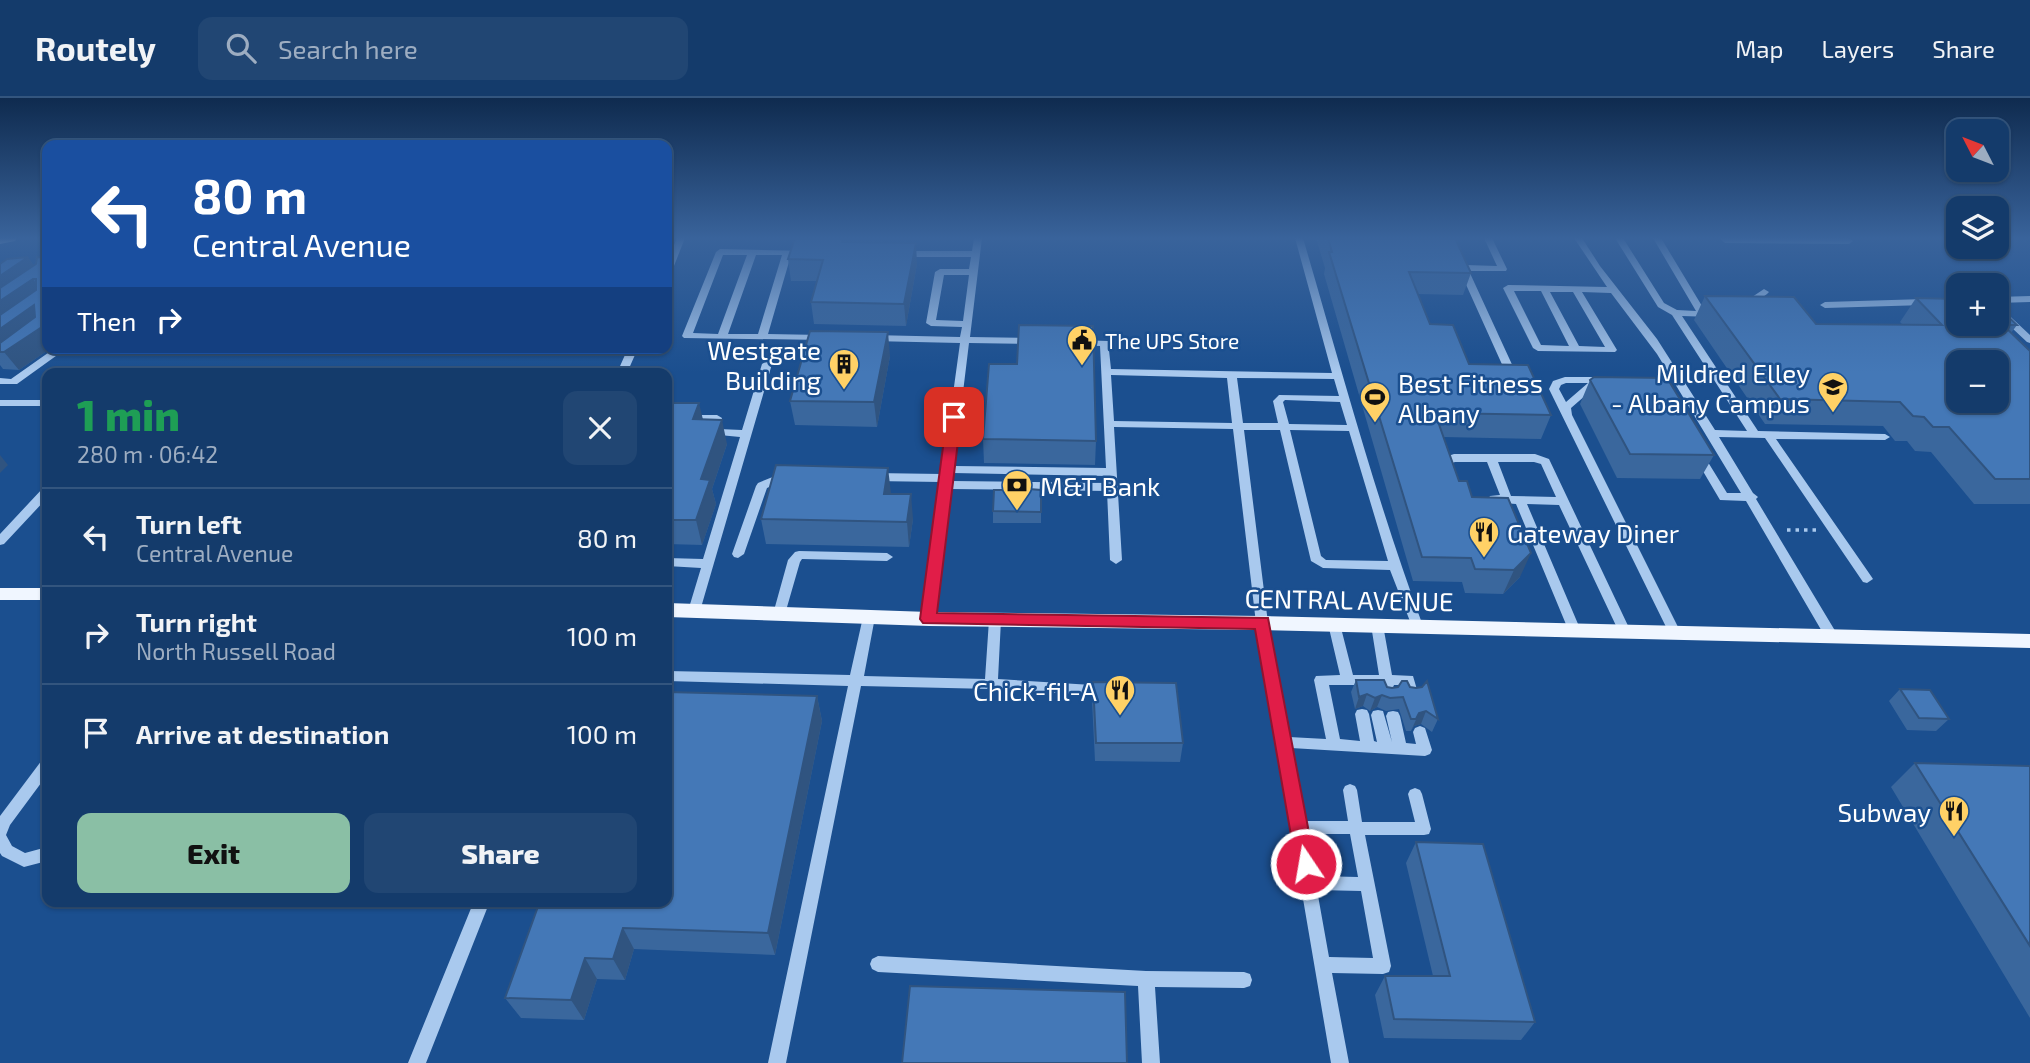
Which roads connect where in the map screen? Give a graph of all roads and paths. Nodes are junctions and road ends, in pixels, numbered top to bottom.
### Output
1 (708, 283) edge
2 (742, 283) edge
3 (778, 283) edge
4 (938, 283) edge
5 (972, 283) edge
6 (1312, 283) edge
7 (1470, 283) edge
8 (1607, 283) edge
9 (1648, 283) edge
10 (1684, 283) edge
11 (1544, 289) junction
12 (1576, 289) junction
13 (1613, 290) junction
14 (1764, 292) dead end
15 (2030, 299) edge
16 (2009, 300) edge
17 (1946, 301) edge
18 (1825, 305) dead end
19 (1738, 310) edge
20 (1675, 313) junction
21 (1702, 313) junction
22 (1722, 314) edge
23 (2009, 320) edge
24 (966, 324) junction
25 (722, 336) junction
26 (762, 337) junction
27 (829, 338) edge
28 (856, 338) edge
29 (964, 340) junction
30 (2030, 340) edge
31 (1049, 342) edge
32 (1071, 342) edge
33 (1576, 349) junction
34 (54, 354) edge
35 (768, 364) dead end
36 (1510, 371) edge
37 (1106, 372) junction
38 (1232, 375) junction
39 (1338, 376) junction
40 (0, 381) edge
41 (1667, 381) edge
42 (1679, 381) junction
43 (1345, 399) junction
44 (0, 403) edge
45 (42, 403) edge
46 (1567, 417) junction
47 (672, 418) edge
48 (1109, 424) junction
49 (1237, 426) junction
50 (1283, 426) junction
51 (1353, 428) junction
52 (746, 433) junction
53 (1711, 433) junction
54 (1754, 434) junction
55 (1768, 435) junction
56 (1885, 437) dead end
57 (1696, 450) edge
58 (1491, 457) junction
59 (1111, 472) junction
60 (794, 477) edge
61 (863, 477) edge
62 (946, 477) junction
63 (1451, 478) edge
64 (1112, 487) junction
65 (42, 496) edge
66 (1752, 497) junction
67 (1482, 499) edge
68 (1514, 500) junction
69 (1563, 501) junction
70 (1788, 530) dead end
71 (1833, 530) junction
72 (0, 541) edge
73 (738, 554) dead end
74 (887, 557) dead end
75 (1116, 560) dead end
76 (672, 562) edge
77 (709, 564) junction
78 (1395, 566) junction
79 (1867, 579) dead end
80 (0, 594) edge
81 (42, 594) edge
82 (672, 610) edge
83 (694, 611) junction
84 (779, 614) junction
85 (869, 617) junction
86 (929, 619) junction
87 (995, 620) junction
88 (1262, 623) junction
89 (1334, 624) junction
90 (1377, 625) junction
91 (1417, 626) junction
92 (1575, 631) junction
93 (1625, 632) junction
94 (1675, 633) junction
95 (1832, 637) junction
96 (2030, 641) edge
97 (672, 676) edge
98 (855, 680) junction
99 (1354, 683) junction
100 (991, 684) junction
101 (1387, 686) junction
102 (1123, 692) edge
103 (1411, 694) edge
104 (1362, 714) dead end
105 (1378, 715) dead end
106 (1393, 716) dead end
107 (1420, 732) dead end
108 (1284, 743) junction
109 (1334, 746) junction
110 (1367, 747) junction
111 (1393, 748) junction
112 (42, 771) edge
113 (1350, 790) dead end
114 (1415, 794) dead end
115 (1298, 827) junction
116 (1356, 828) junction
117 (0, 835) edge
118 (42, 855) edge
119 (1309, 883) junction
120 (1367, 884) junction
121 (480, 907) edge
122 (878, 964) dead end
123 (1324, 965) junction
124 (1146, 979) junction
125 (1244, 980) dead end
126 (417, 1063) edge
127 (777, 1063) edge
128 (1151, 1063) edge
129 (1339, 1063) edge

1 - 25 street
2 - 25 street
3 - 26 street
4 - 24 street
5 - 24 street
6 - 39 street
7 - 36 street
8 - 13 street
9 - 20 street
10 - 21 street
11 - 12 street
11 - 33 street
11 - 33 street
12 - 13 street
12 - 33 street
13 - 42 street
14 - 19 street
15 - 16 street
17 - 18 street
20 - 21 street
20 - 54 street
21 - 22 street
23 - 30 street
24 - 29 street
25 - 26 street
26 - 27 street
28 - 29 street
29 - 31 street
29 - 62 street
32 - 37 street
34 - 40 street
35 - 52 street
37 - 38 street
37 - 48 street
38 - 39 street
38 - 49 street
39 - 43 street
41 - 42 street
42 - 53 street
43 - 50 street
43 - 51 street
44 - 45 street
46 - 46 street
46 - 94 street
47 - 52 street
48 - 49 street
48 - 59 street
49 - 50 street
49 - 88 street
50 - 51 street
50 - 78 street
51 - 78 street
52 - 77 street
53 - 54 street
53 - 66 street
54 - 55 street
55 - 56 street
55 - 71 street
57 - 66 street
58 - 63 street
58 - 68 street
58 - 69 street
59 - 62 street
59 - 64 street
60 - 73 street
61 - 62 street
62 - 64 street
62 - 86 street
64 - 75 street
65 - 72 street
66 - 95 street
67 - 68 street
68 - 69 street
68 - 92 street
69 - 93 street
70 - 71 path
71 - 79 street
74 - 84 street
76 - 77 street
77 - 83 street
78 - 91 street
80 - 81 main road
82 - 83 main road, CENTRAL AVENUE
83 - 84 main road, CENTRAL AVENUE
84 - 85 main road, CENTRAL AVENUE
85 - 86 main road, CENTRAL AVENUE
85 - 98 street
86 - 87 main road, CENTRAL AVENUE
87 - 88 main road, CENTRAL AVENUE
87 - 100 street
88 - 89 main road, CENTRAL AVENUE
88 - 108 street
89 - 90 main road, CENTRAL AVENUE
89 - 99 street
90 - 91 main road, CENTRAL AVENUE
90 - 101 street
91 - 92 main road, CENTRAL AVENUE
92 - 93 main road, CENTRAL AVENUE
93 - 94 main road, CENTRAL AVENUE
94 - 95 main road, CENTRAL AVENUE
95 - 96 main road, CENTRAL AVENUE
97 - 98 street
98 - 100 street
98 - 127 street
99 - 101 street
99 - 109 street
100 - 102 street
101 - 103 street
104 - 110 street
105 - 111 street
106 - 111 street
107 - 111 street
108 - 109 street
108 - 115 street
109 - 110 street
110 - 111 street
112 - 117 street
113 - 116 street
114 - 116 street
115 - 116 street
115 - 119 street
116 - 120 street
117 - 118 street
119 - 120 street
119 - 123 street
120 - 123 street
121 - 126 street
122 - 124 street
123 - 129 street
124 - 125 street
124 - 128 street

